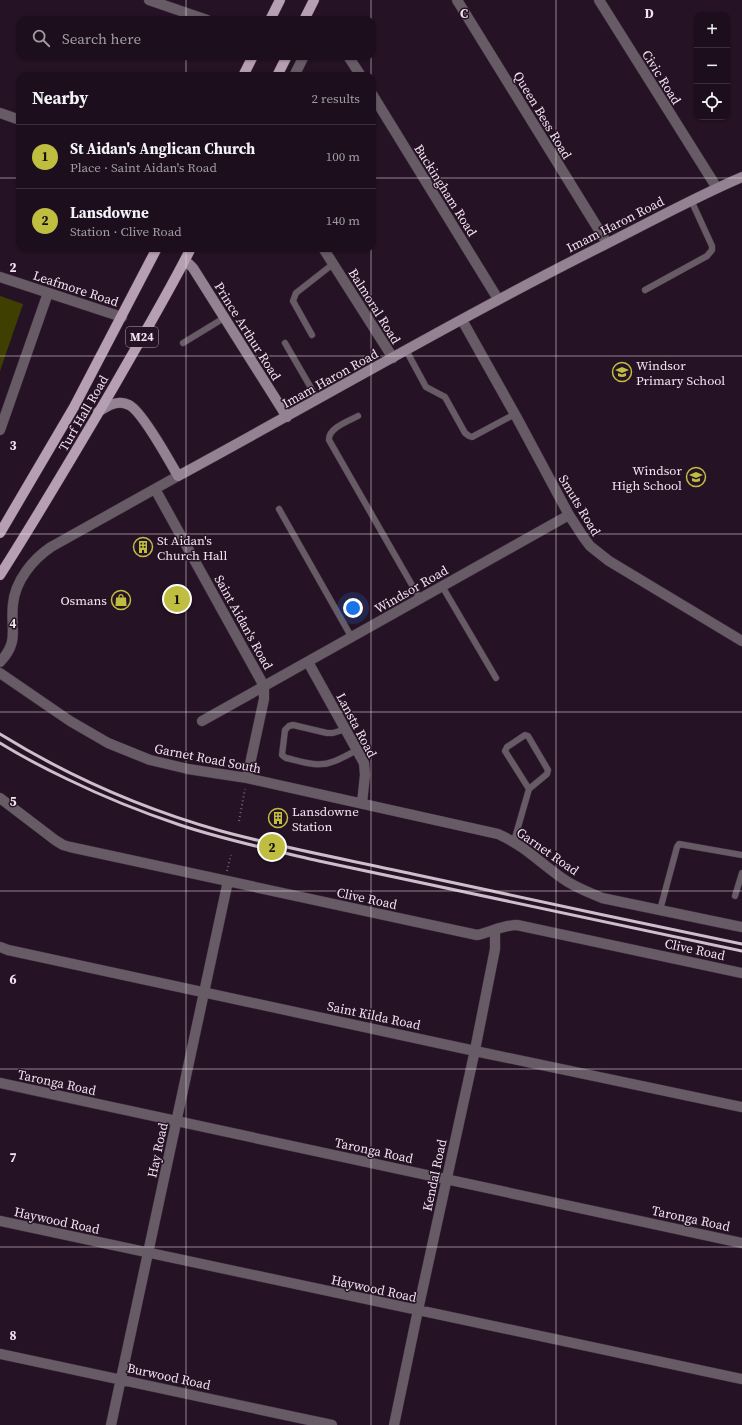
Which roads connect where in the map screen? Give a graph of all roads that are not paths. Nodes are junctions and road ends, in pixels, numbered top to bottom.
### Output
1 (149, 0) edge
2 (280, 0) edge
3 (314, 0) edge
4 (457, 0) edge
5 (599, 0) edge
6 (195, 16) edge
7 (272, 16) edge
8 (306, 16) edge
9 (250, 60) edge
10 (285, 60) edge
11 (302, 60) edge
12 (351, 60) edge
13 (245, 72) edge
14 (279, 72) edge
15 (296, 72) edge
16 (358, 72) edge
17 (376, 101) edge
18 (0, 113) edge
19 (16, 119) edge
20 (742, 177) edge
21 (717, 188) junction
22 (691, 200) junction
23 (607, 243) junction
24 (155, 252) edge
25 (189, 252) edge
26 (326, 252) edge
27 (184, 262) junction
28 (333, 264) junction
29 (0, 277) edge
30 (645, 290) dead end
31 (48, 293) junction
32 (498, 300) junction
33 (122, 317) junction
34 (224, 318) junction
35 (462, 320) junction
36 (312, 335) dead end
37 (183, 343) dead end
38 (285, 343) dead end
39 (406, 350) junction
40 (393, 358) junction
41 (318, 400) junction
42 (98, 412) junction
43 (515, 414) junction
44 (358, 416) dead end
45 (287, 417) junction
46 (0, 430) edge
47 (178, 476) junction
48 (155, 489) junction
49 (279, 509) dead end
50 (569, 515) junction
51 (0, 533) edge
52 (0, 575) edge
53 (442, 586) junction
54 (420, 599) junction
55 (352, 638) junction
56 (742, 641) edge
57 (0, 662) edge
58 (308, 662) junction
59 (0, 673) edge
60 (496, 678) dead end
61 (264, 686) junction
62 (202, 721) dead end
63 (346, 729) junction
64 (357, 750) junction
65 (247, 778) junction
66 (529, 789) junction
67 (0, 798) edge
68 (362, 803) junction
69 (514, 841) junction
70 (742, 855) edge
71 (742, 873) edge
72 (228, 877) junction
73 (735, 896) dead end
74 (660, 910) junction
75 (742, 927) edge
76 (495, 930) junction
77 (0, 947) edge
78 (742, 973) edge
79 (204, 991) junction
80 (475, 1050) junction
81 (0, 1083) edge
82 (742, 1107) edge
83 (176, 1121) junction
84 (447, 1179) junction
85 (0, 1221) edge
86 (742, 1243) edge
87 (149, 1252) junction
88 (418, 1310) junction
89 (0, 1354) edge
90 (742, 1379) edge
91 (121, 1380) junction
92 (111, 1425) edge
93 (332, 1425) edge
94 (394, 1425) edge

1 - 6 street
2 - 7 main road
3 - 8 main road
4 - 23 street, Queen Bess Road
5 - 21 street, Civic Road
9 - 13 main road
10 - 14 main road
11 - 15 street
12 - 16 street
17 - 32 street, Buckingham Road
18 - 19 street
20 - 21 street, Imam Haron Road
21 - 22 street, Imam Haron Road
22 - 23 street, Imam Haron Road
22 - 30 lane
23 - 32 street, Imam Haron Road
24 - 33 main road, M24
25 - 27 main road, M24
26 - 28 street, Balmoral Road
27 - 34 street, Prince Arthur Road
27 - 42 main road, Turf Hall Road / M24
28 - 36 lane
28 - 40 street, Balmoral Road
29 - 31 street, Leafmore Road
31 - 33 street, Leafmore Road
31 - 46 street
32 - 35 street, Imam Haron Road
33 - 51 main road, Turf Hall Road / M24
34 - 37 lane
34 - 45 street, Prince Arthur Road
35 - 39 street, Imam Haron Road
35 - 43 street, Smuts Road
38 - 41 lane
39 - 40 street, Imam Haron Road
39 - 43 lane
40 - 41 street, Imam Haron Road
41 - 45 street, Imam Haron Road
42 - 47 street
42 - 52 main road, Turf Hall Road / M24
43 - 50 street, Smuts Road
44 - 54 lane
45 - 47 street, Imam Haron Road
47 - 48 street, Imam Haron Road
48 - 57 street, Imam Haron Road
48 - 61 street, Saint Aidan's Road
49 - 55 lane
50 - 53 street, Windsor Road
50 - 56 street, Smuts Road
53 - 54 street, Windsor Road
53 - 60 lane
54 - 55 street, Windsor Road
55 - 58 street, Windsor Road
58 - 61 street, Windsor Road
58 - 63 street, Lansta Road
59 - 65 street, Garnet Road South
61 - 62 street, Windsor Road
61 - 65 street, Saint Aidan's Road
63 - 64 street, Lansta Road
63 - 64 lane
64 - 68 street, Lansta Road
65 - 68 street, Garnet Road South
66 - 66 lane
66 - 69 lane
67 - 72 street, Clive Road
68 - 69 street, Garnet Road
69 - 74 street, Garnet Road
70 - 74 lane
71 - 73 lane
72 - 76 street, Clive Road
72 - 79 street, Hay Road
74 - 75 street, Garnet Road
76 - 78 street, Clive Road
76 - 80 street, Kendal Road
77 - 79 street, Saint Kilda Road
79 - 80 street, Saint Kilda Road
79 - 83 street, Hay Road
80 - 82 street, Saint Kilda Road
80 - 84 street, Kendal Road
81 - 83 street, Taronga Road
83 - 84 street, Taronga Road
83 - 87 street, Hay Road
84 - 86 street, Taronga Road
84 - 88 street, Kendal Road
85 - 87 street, Haywood Road
87 - 88 street, Haywood Road
87 - 91 street, Hay Road
88 - 90 street, Haywood Road
88 - 94 street, Kendal Road
89 - 91 street, Burwood Road
91 - 92 street, Hay Road
91 - 93 street, Burwood Road

